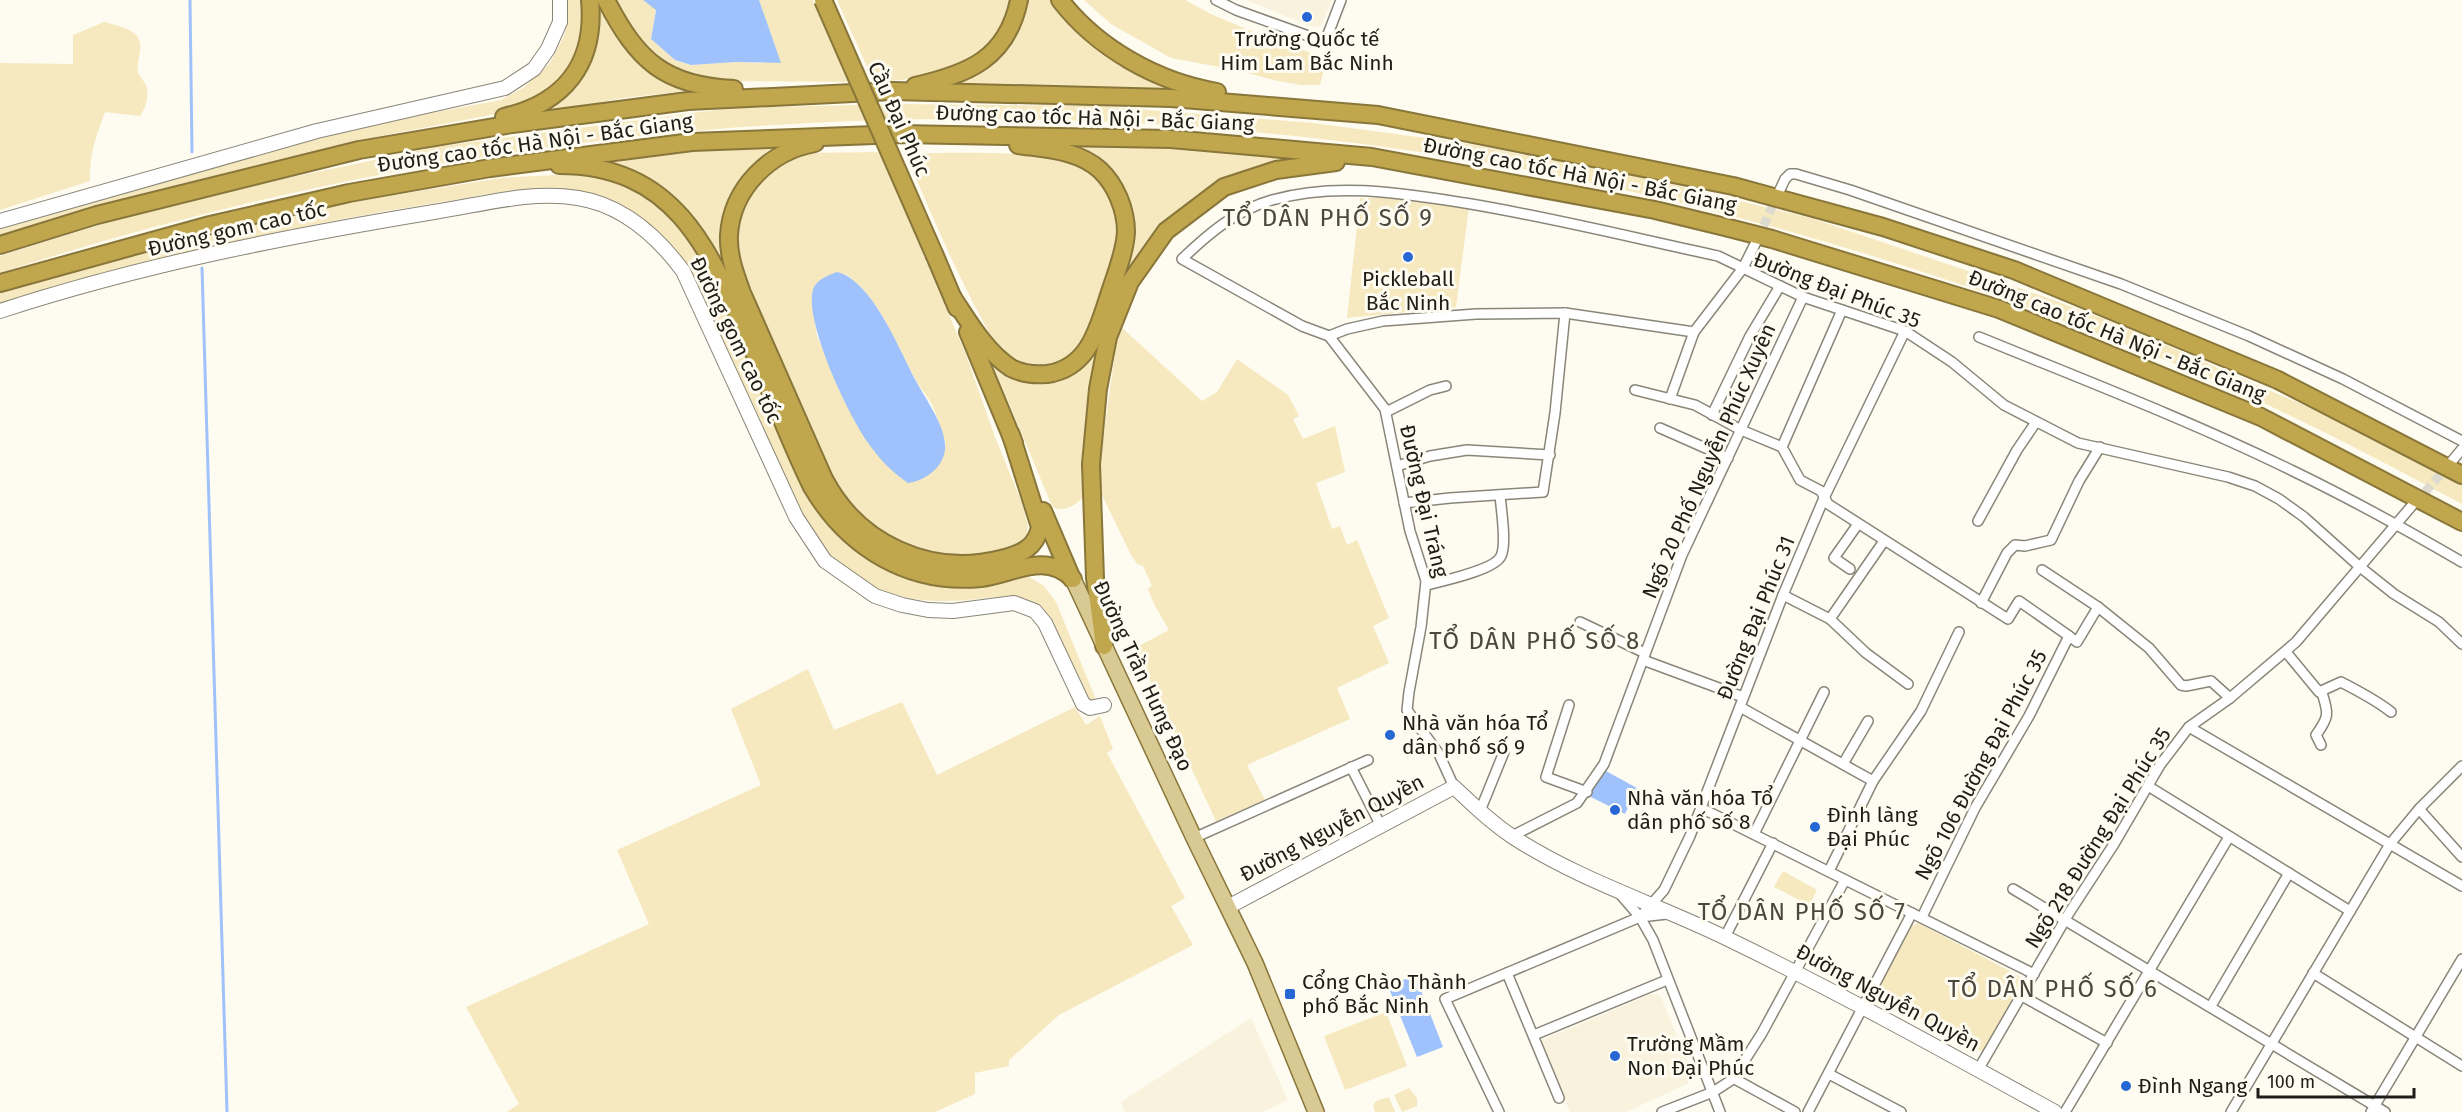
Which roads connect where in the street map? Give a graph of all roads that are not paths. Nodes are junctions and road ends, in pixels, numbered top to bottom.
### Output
1 (560, 0) edge
2 (590, 0) edge
3 (606, 0) edge
4 (823, 0) edge
5 (1019, 0) edge
6 (1060, 0) edge
7 (1216, 0) edge
8 (1341, 0) edge
9 (893, 91) junction
10 (846, 92) junction
11 (1448, 128) junction
12 (901, 134) junction
13 (934, 134) junction
14 (359, 150) junction
15 (1468, 174) junction
16 (1778, 194) tunnel mouth
17 (309, 202) junction
18 (0, 221) edge
19 (1756, 242) tunnel mouth
20 (0, 245) edge
21 (935, 256) joint
22 (1743, 268) junction
23 (0, 284) edge
24 (1780, 286) junction
25 (1803, 297) junction
26 (953, 298) junction
27 (1842, 310) junction
28 (0, 311) edge
29 (1565, 314) junction
30 (1905, 331) junction
31 (1694, 332) junction
32 (1329, 336) junction
33 (1979, 337) dead end
34 (1446, 386) dead end
35 (1635, 390) dead end
36 (1670, 399) junction
37 (1386, 412) junction
38 (1712, 414) junction
39 (2036, 422) junction
40 (1660, 428) dead end
41 (1741, 430) junction
42 (1011, 435) junction
43 (2462, 441) edge
44 (1782, 447) junction
45 (2100, 447) junction
46 (2462, 449) edge
47 (1550, 455) junction
48 (1728, 458) junction
49 (1397, 466) junction
50 (2457, 468) edge
51 (1500, 495) junction
52 (1824, 498) junction
53 (2415, 502) tunnel mouth
54 (1404, 503) junction
55 (1978, 521) dead end
56 (2462, 522) edge
57 (1858, 524) junction
58 (2397, 525) junction
59 (1884, 541) junction
60 (2462, 562) edge
61 (2360, 567) junction
62 (1850, 569) dead end
63 (2042, 570) dead end
64 (1072, 579) junction
65 (1427, 585) junction
66 (1783, 595) junction
67 (1980, 603) junction
68 (2098, 607) junction
69 (1830, 619) junction
70 (1580, 622) dead end
71 (1959, 632) dead end
72 (2069, 636) junction
73 (2462, 644) edge
74 (1104, 646) junction
75 (2286, 652) junction
76 (1644, 657) junction
77 (1908, 684) dead end
78 (1824, 692) dead end
79 (2322, 693) junction
80 (2230, 698) junction
81 (1741, 702) junction
82 (1104, 705) dead end
83 (1569, 705) dead end
84 (2391, 712) dead end
85 (1868, 721) dead end
86 (2189, 727) junction
87 (1800, 740) junction
88 (2321, 745) dead end
89 (1504, 752) dead end
90 (1368, 760) dead end
91 (1843, 764) junction
92 (2462, 766) edge
93 (1351, 767) junction
94 (1873, 781) junction
95 (2148, 786) junction
96 (1454, 787) junction
97 (1587, 792) junction
98 (1701, 808) junction
99 (2419, 809) junction
100 (1480, 811) junction
101 (1380, 826) junction
102 (1754, 834) junction
103 (1512, 836) junction
104 (2229, 837) junction
105 (1194, 838) junction
106 (1773, 843) junction
107 (2390, 844) junction
108 (2460, 852) edge
109 (1829, 871) junction
110 (2289, 873) junction
111 (1845, 880) junction
112 (2462, 886) edge
113 (1614, 888) junction
114 (2013, 889) dead end
115 (1652, 906) junction
116 (1228, 907) junction
117 (2350, 911) junction
118 (1912, 913) junction
119 (1672, 914) junction
120 (1640, 917) junction
121 (1922, 917) junction
122 (2066, 919) junction
123 (1725, 937) junction
124 (2462, 959) edge
125 (2150, 970) junction
126 (1794, 972) junction
127 (2313, 973) junction
128 (1508, 974) junction
129 (2034, 974) junction
130 (1667, 980) junction
131 (2022, 996) junction
132 (1862, 1006) junction
133 (2211, 1006) junction
134 (1534, 1035) junction
135 (2415, 1037) junction
136 (2107, 1043) junction
137 (2270, 1045) junction
138 (2462, 1066) edge
139 (1978, 1070) junction
140 (1829, 1074) junction
141 (1733, 1078) junction
142 (1713, 1092) junction
143 (1559, 1098) dead end
144 (2372, 1109) edge
145 (1316, 1112) edge
146 (1499, 1112) edge
147 (1662, 1112) edge
148 (1720, 1112) edge
149 (1795, 1112) edge
150 (1808, 1112) edge
151 (1900, 1112) edge
152 (2055, 1112) edge
153 (2066, 1112) edge
154 (2231, 1112) edge
155 (2385, 1112) edge

1 - 18 main road
2 - 14 highway
3 - 10 highway
4 - 21 highway, Cầu Đại Phúc, bridge
5 - 9 highway
6 - 11 highway
7 - 8 street
9 - 10 highway, Đường cao tốc Hà Nội - Bắc Giang
9 - 11 highway, Đường cao tốc Hà Nội - Bắc Giang
10 - 14 highway, Đường cao tốc Hà Nội - Bắc Giang
11 - 50 highway, Đường cao tốc Hà Nội - Bắc Giang
12 - 13 highway, Đường cao tốc Hà Nội - Bắc Giang
12 - 17 highway, Đường cao tốc Hà Nội - Bắc Giang
12 - 42 highway
13 - 15 highway, Đường cao tốc Hà Nội - Bắc Giang
13 - 26 highway
14 - 20 highway, Đường cao tốc Hà Nội - Bắc Giang
15 - 56 highway, Đường cao tốc Hà Nội - Bắc Giang
15 - 74 highway
16 - 43 street
17 - 23 highway, Đường cao tốc Hà Nội - Bắc Giang
17 - 64 highway
19 - 22 street
21 - 26 highway, Đường Trần Hưng Đạo
22 - 24 street, Đường Đại Phúc 35
22 - 31 street, Đường Đại Phúc 35
22 - 32 street
24 - 25 street, Đường Đại Phúc 35
24 - 38 street
25 - 27 street, Đường Đại Phúc 35
25 - 41 street, Ngõ 20 Phố Nguyễn Phúc Xuyên
26 - 42 highway, Đường Trần Hưng Đạo
27 - 30 street, Đường Đại Phúc 35
27 - 44 street
28 - 82 main road, Đường gom cao tốc
29 - 31 street
29 - 32 street
29 - 47 street
30 - 39 street, Đường Đại Phúc 35
30 - 52 street, Đường Đại Phúc 31
31 - 36 street, Đường Đại Phúc 35
32 - 37 street, Đường Đại Tráng
33 - 58 street
34 - 37 street
35 - 36 street
36 - 38 street
37 - 49 street, Đường Đại Tráng
38 - 41 street
39 - 45 street, Đường Đại Phúc 35
39 - 55 street
40 - 48 street
41 - 44 street
41 - 48 street, Ngõ 20 Phố Nguyễn Phúc Xuyên
42 - 64 highway, Đường Trần Hưng Đạo
44 - 52 street
45 - 61 street, Đường Đại Phúc 35
45 - 67 street
46 - 50 street
47 - 49 street
47 - 51 street
48 - 76 street, Ngõ 20 Phố Nguyễn Phúc Xuyên
49 - 54 street, Đường Đại Tráng
51 - 54 street
51 - 65 street
52 - 57 street
52 - 66 street, Đường Đại Phúc 31
53 - 58 street, Ngõ 218 Đường Đại Phúc 35
54 - 65 street, Đường Đại Tráng
57 - 59 street
57 - 62 street
58 - 60 street
58 - 61 street, Ngõ 218 Đường Đại Phúc 35
59 - 67 street
59 - 69 street
61 - 73 street
61 - 75 street, Ngõ 218 Đường Đại Phúc 35
63 - 68 street
64 - 74 main road, Đường Trần Hưng Đạo
65 - 96 street, Đường Đại Tráng
66 - 69 street
66 - 81 street, Đường Đại Phúc 31
67 - 72 street
68 - 72 street, Ngõ 106 Đường Đại Phúc 35
68 - 80 street
69 - 77 street
70 - 76 street
71 - 94 street
72 - 121 street, Ngõ 106 Đường Đại Phúc 35
74 - 105 main road, Đường Trần Hưng Đạo
75 - 79 street
75 - 80 street, Ngõ 218 Đường Đại Phúc 35
76 - 81 street
76 - 97 street, Ngõ 20 Phố Nguyễn Phúc Xuyên
78 - 87 street
79 - 84 street
79 - 88 street
80 - 86 street, Ngõ 218 Đường Đại Phúc 35
81 - 87 street
81 - 98 street, Đường Đại Phúc 31
83 - 97 street
85 - 91 street
86 - 95 street, Ngõ 218 Đường Đại Phúc 35
86 - 107 street
87 - 91 street
87 - 102 street
89 - 100 street
90 - 93 street
91 - 94 street
92 - 99 street
93 - 101 street
93 - 105 street
94 - 109 street
95 - 104 street
95 - 122 street, Ngõ 218 Đường Đại Phúc 35
96 - 100 main road, Đường Nguyễn Quyền
96 - 101 main road, Đường Nguyễn Quyền
97 - 103 street, Ngõ 20 Phố Nguyễn Phúc Xuyên
98 - 102 street, Ngõ 218 Đường Đại Phúc 35
98 - 115 street, Đường Đại Phúc 31
99 - 107 street
99 - 108 street
100 - 103 main road, Đường Nguyễn Quyền
101 - 116 main road, Đường Nguyễn Quyền
102 - 106 street, Ngõ 218 Đường Đại Phúc 35
103 - 113 main road, Đường Nguyễn Quyền
104 - 110 street
104 - 125 street
105 - 116 main road, Đường Trần Hưng Đạo
106 - 109 street, Ngõ 218 Đường Đại Phúc 35
106 - 123 street
107 - 112 street
107 - 117 street
109 - 111 street, Ngõ 218 Đường Đại Phúc 35
110 - 117 street
110 - 133 street
111 - 118 street, Ngõ 218 Đường Đại Phúc 35
111 - 126 street
113 - 115 main road, Đường Nguyễn Quyền
113 - 120 street
114 - 122 street
115 - 119 main road, Đường Nguyễn Quyền
115 - 120 street, Đường Đại Phúc 31
116 - 145 main road, Đường Trần Hưng Đạo
117 - 127 street
118 - 121 street, Ngõ 218 Đường Đại Phúc 35
118 - 132 street
119 - 120 street
119 - 123 main road, Đường Nguyễn Quyền
120 - 128 street
120 - 130 street
121 - 129 street, Ngõ 218 Đường Đại Phúc 35
122 - 125 street
122 - 129 street, Ngõ 218 Đường Đại Phúc 35
123 - 126 main road, Đường Nguyễn Quyền
124 - 135 street
125 - 133 street
125 - 136 street
126 - 132 main road, Đường Nguyễn Quyền
126 - 141 street
127 - 135 street
127 - 137 street
128 - 134 street
128 - 146 street
129 - 131 street
130 - 134 street
130 - 142 street
131 - 136 street
131 - 139 street
132 - 139 main road, Đường Nguyễn Quyền
132 - 140 street
133 - 137 street
134 - 143 street
135 - 138 street
135 - 144 street
136 - 153 street
137 - 144 street
137 - 154 street
139 - 152 main road, Đường Nguyễn Quyền
140 - 150 street
140 - 151 street
141 - 142 street
141 - 149 street
142 - 147 street
142 - 148 street
144 - 155 street

